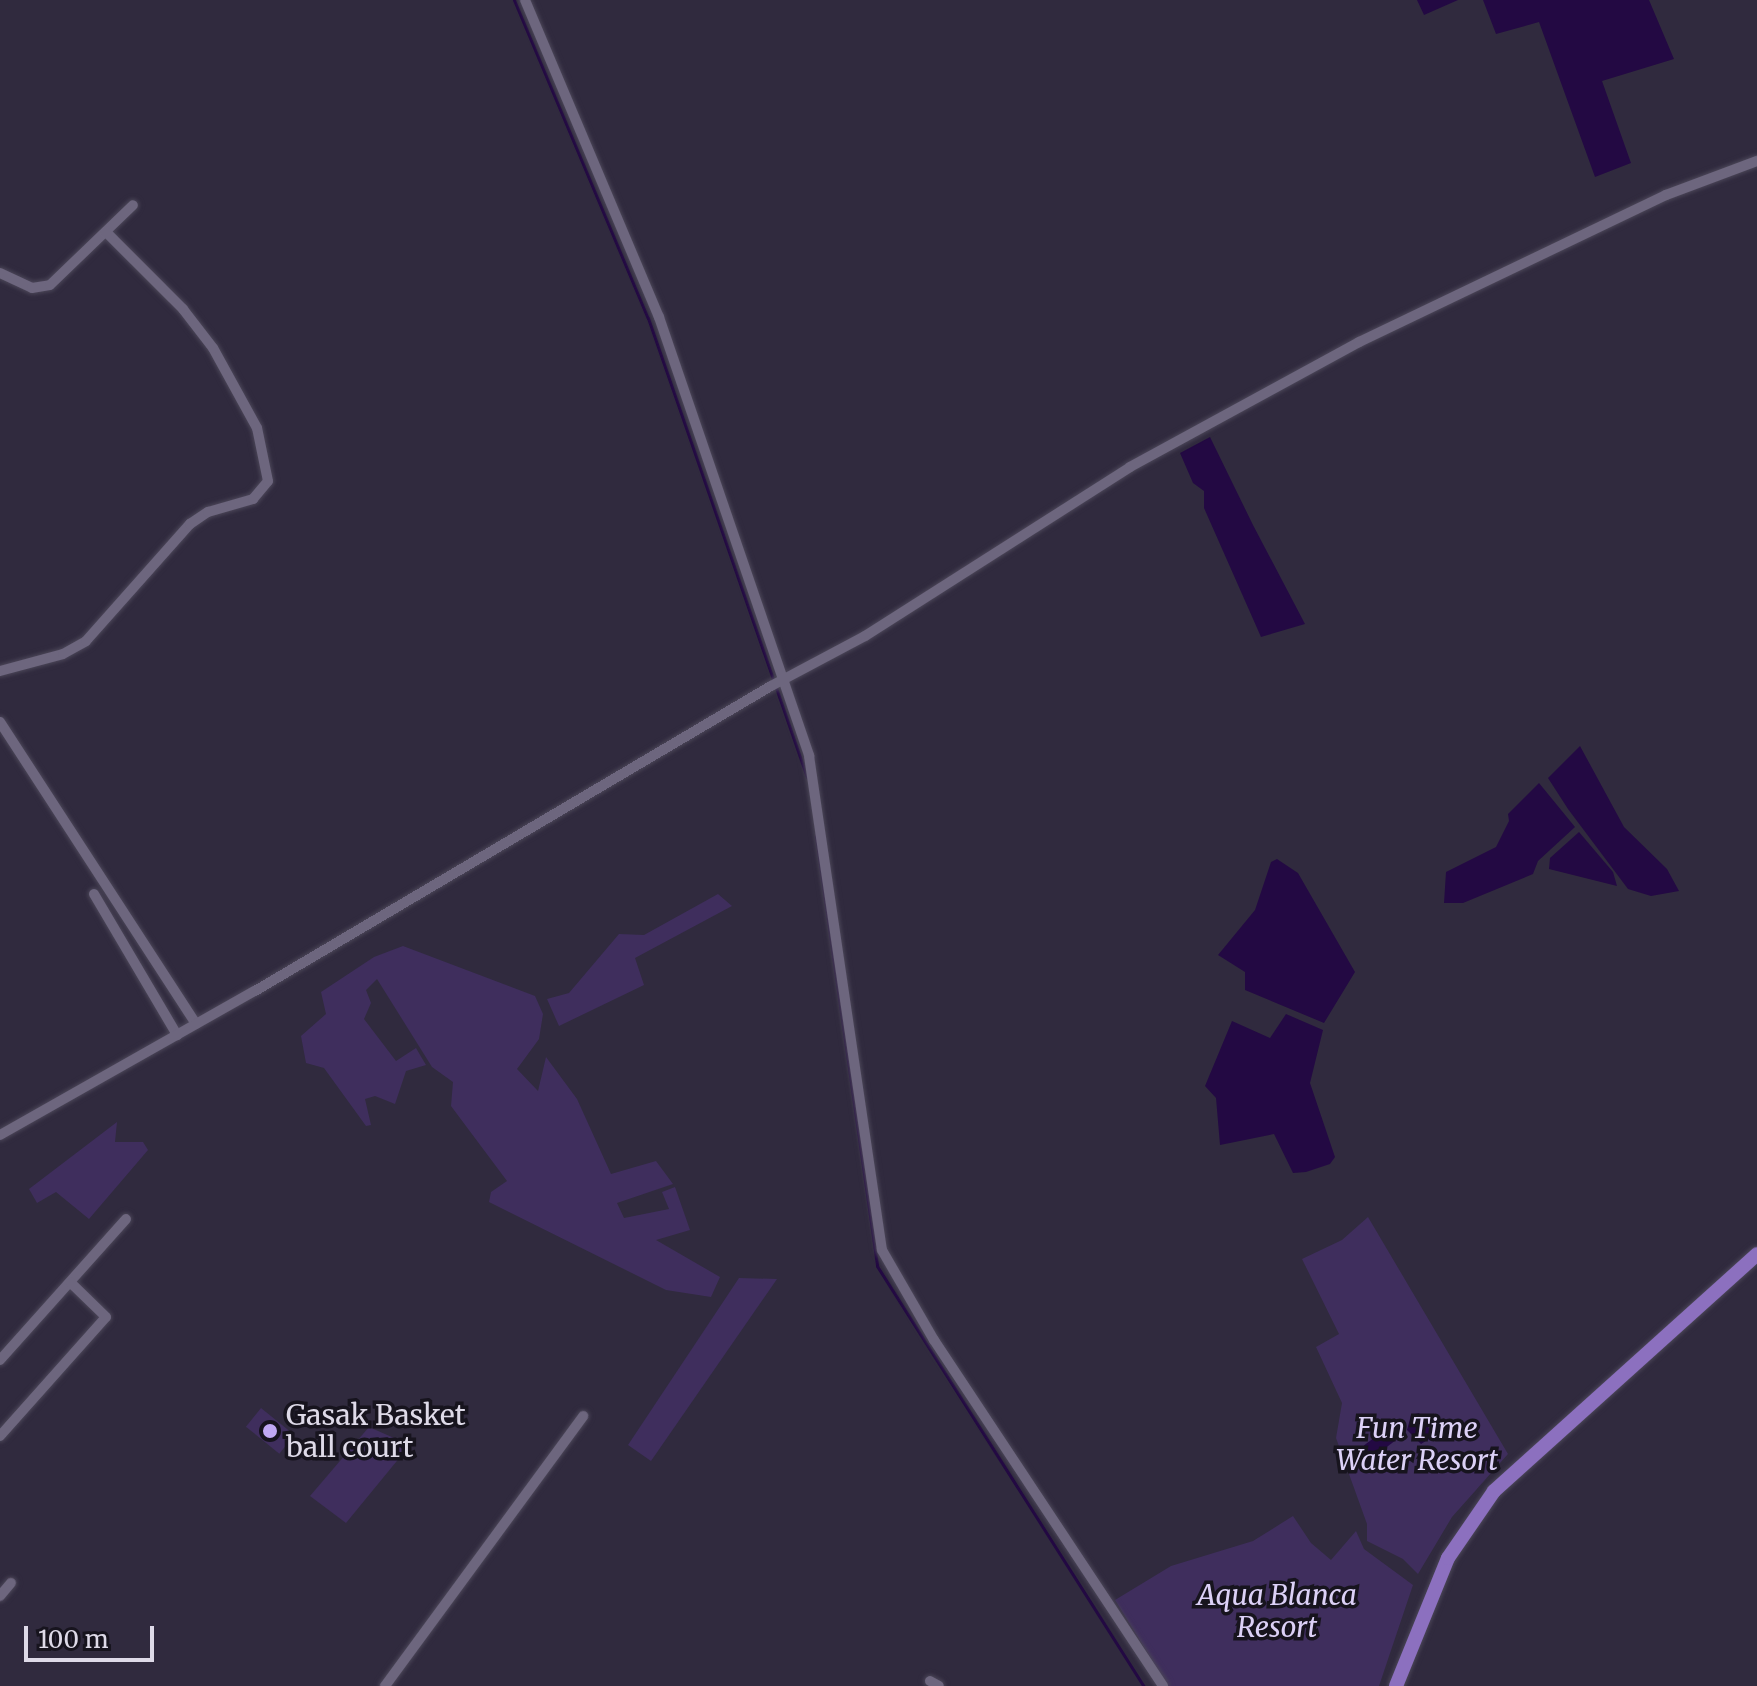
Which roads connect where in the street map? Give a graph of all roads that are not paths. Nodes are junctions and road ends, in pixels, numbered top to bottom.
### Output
1 (525, 0) edge
2 (1757, 161) edge
3 (133, 205) dead end
4 (106, 232) junction
5 (0, 273) edge
6 (0, 671) edge
7 (777, 682) junction
8 (0, 722) edge
9 (94, 894) dead end
10 (196, 1024) junction
11 (177, 1035) junction
12 (0, 1135) edge
13 (126, 1219) dead end
14 (1754, 1263) edge
15 (71, 1283) junction
16 (0, 1360) edge
17 (583, 1416) dead end
18 (0, 1436) edge
19 (11, 1583) dead end
20 (0, 1596) edge
21 (385, 1686) edge
22 (1163, 1686) edge
23 (1396, 1686) edge

1 - 7 street
2 - 7 street
3 - 4 street
4 - 5 street
4 - 6 street
7 - 10 street
7 - 22 street
8 - 10 street
9 - 11 street
10 - 11 street
11 - 12 street
13 - 15 street
14 - 23 main road
15 - 16 street
15 - 18 street
17 - 21 street
19 - 20 street

